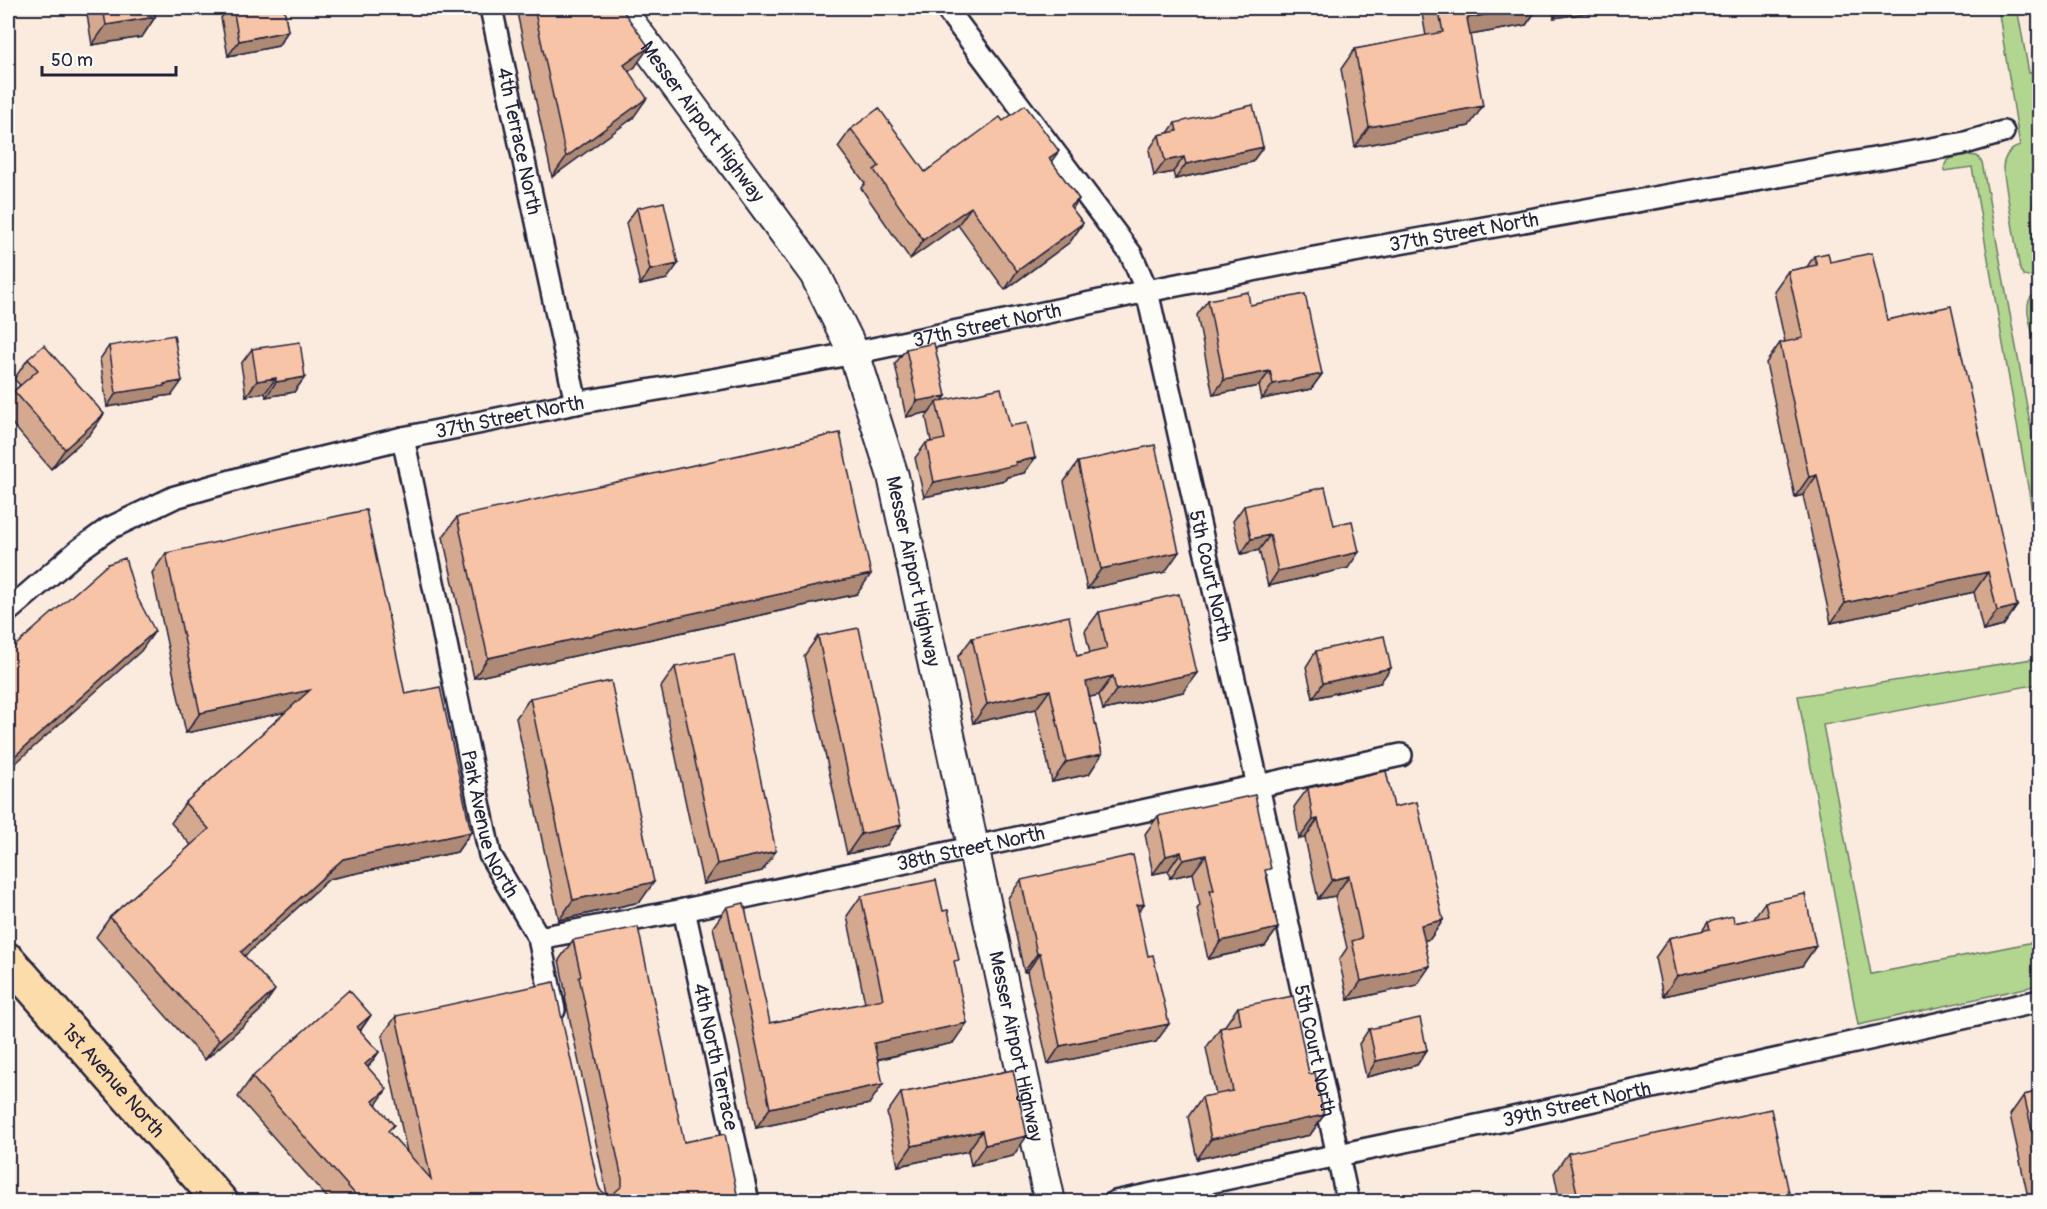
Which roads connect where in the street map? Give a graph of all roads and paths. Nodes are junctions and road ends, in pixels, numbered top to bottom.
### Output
1 (491, 8) edge
2 (619, 8) edge
3 (946, 8) edge
4 (2003, 132) dead end
5 (1147, 291) junction
6 (854, 352) junction
7 (576, 403) junction
8 (403, 438) junction
9 (8, 611) edge
10 (1401, 755) dead end
11 (1258, 786) junction
12 (972, 848) junction
13 (684, 910) junction
14 (539, 938) junction
15 (8, 960) edge
16 (2040, 1001) edge
17 (559, 1030) edge
18 (1339, 1156) junction
19 (221, 1202) edge
20 (748, 1202) edge
21 (1050, 1202) edge
22 (1115, 1202) edge
23 (1348, 1202) edge

1 - 7 street, 4th Terrace North
2 - 6 main road, Messer Airport Highway
3 - 5 street, 5th Court North
4 - 5 street, 37th Street North
5 - 6 street, 37th Street North
5 - 11 street, 5th Court North
6 - 7 street, 37th Street North
6 - 12 main road, Messer Airport Highway
7 - 8 street, 37th Street North
8 - 9 street, 37th Street North
8 - 14 street, Park Avenue North
10 - 11 street, 38th Street North
11 - 12 street, 38th Street North
11 - 18 street, 5th Court North
12 - 13 street, 38th Street North
12 - 21 main road, Messer Airport Highway
13 - 14 street, 38th Street North
13 - 20 street, 4th North Terrace
14 - 17 street, Park Avenue North
15 - 19 main road, 1st Avenue North
16 - 18 street, 39th Street North
18 - 22 street, 39th Street North
18 - 23 street, 5th Court North

